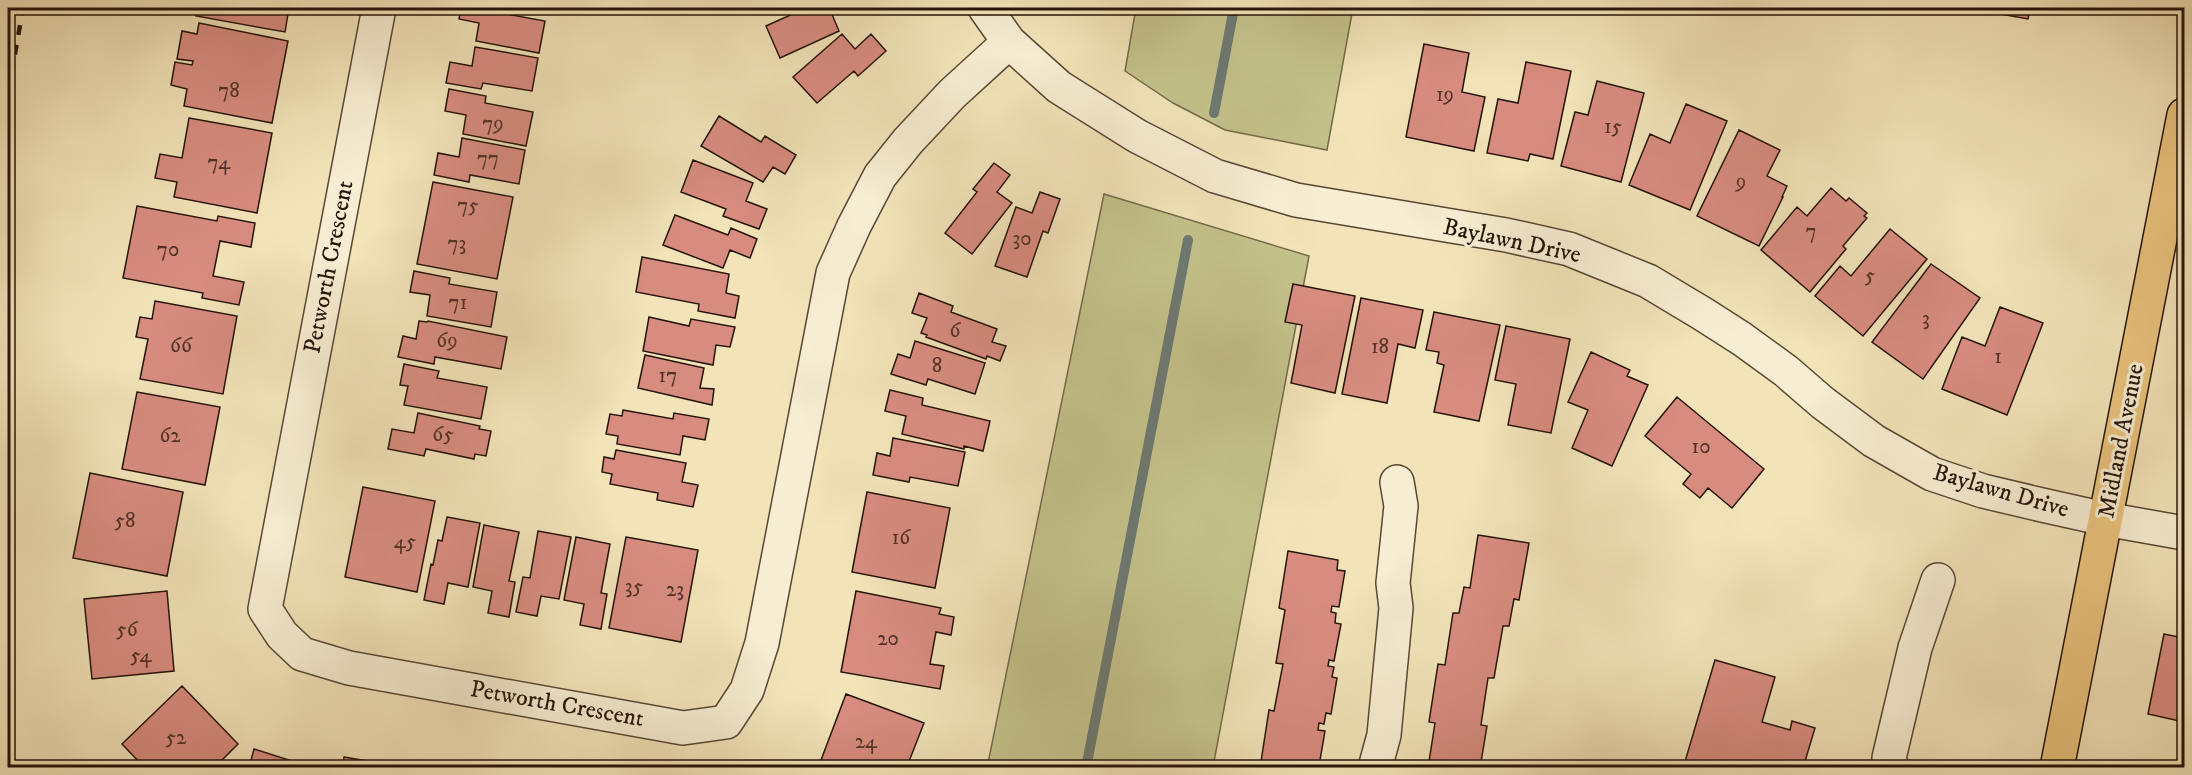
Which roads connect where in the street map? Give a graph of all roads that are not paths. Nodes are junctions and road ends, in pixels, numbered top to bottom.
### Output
1 (379, 8) edge
2 (985, 8) edge
3 (1010, 42) junction
4 (2184, 115) edge
5 (1397, 482) dead end
6 (2105, 519) junction
7 (2184, 533) edge
8 (1938, 580) dead end
9 (1375, 768) edge
10 (1892, 768) edge
11 (2057, 768) edge

1 - 3 street, Petworth Crescent
2 - 3 street, Baylawn Drive
3 - 6 street, Baylawn Drive
4 - 6 main road, Midland Avenue
5 - 9 street
6 - 7 street, Baylawn Drive
6 - 11 main road, Midland Avenue
8 - 10 street

